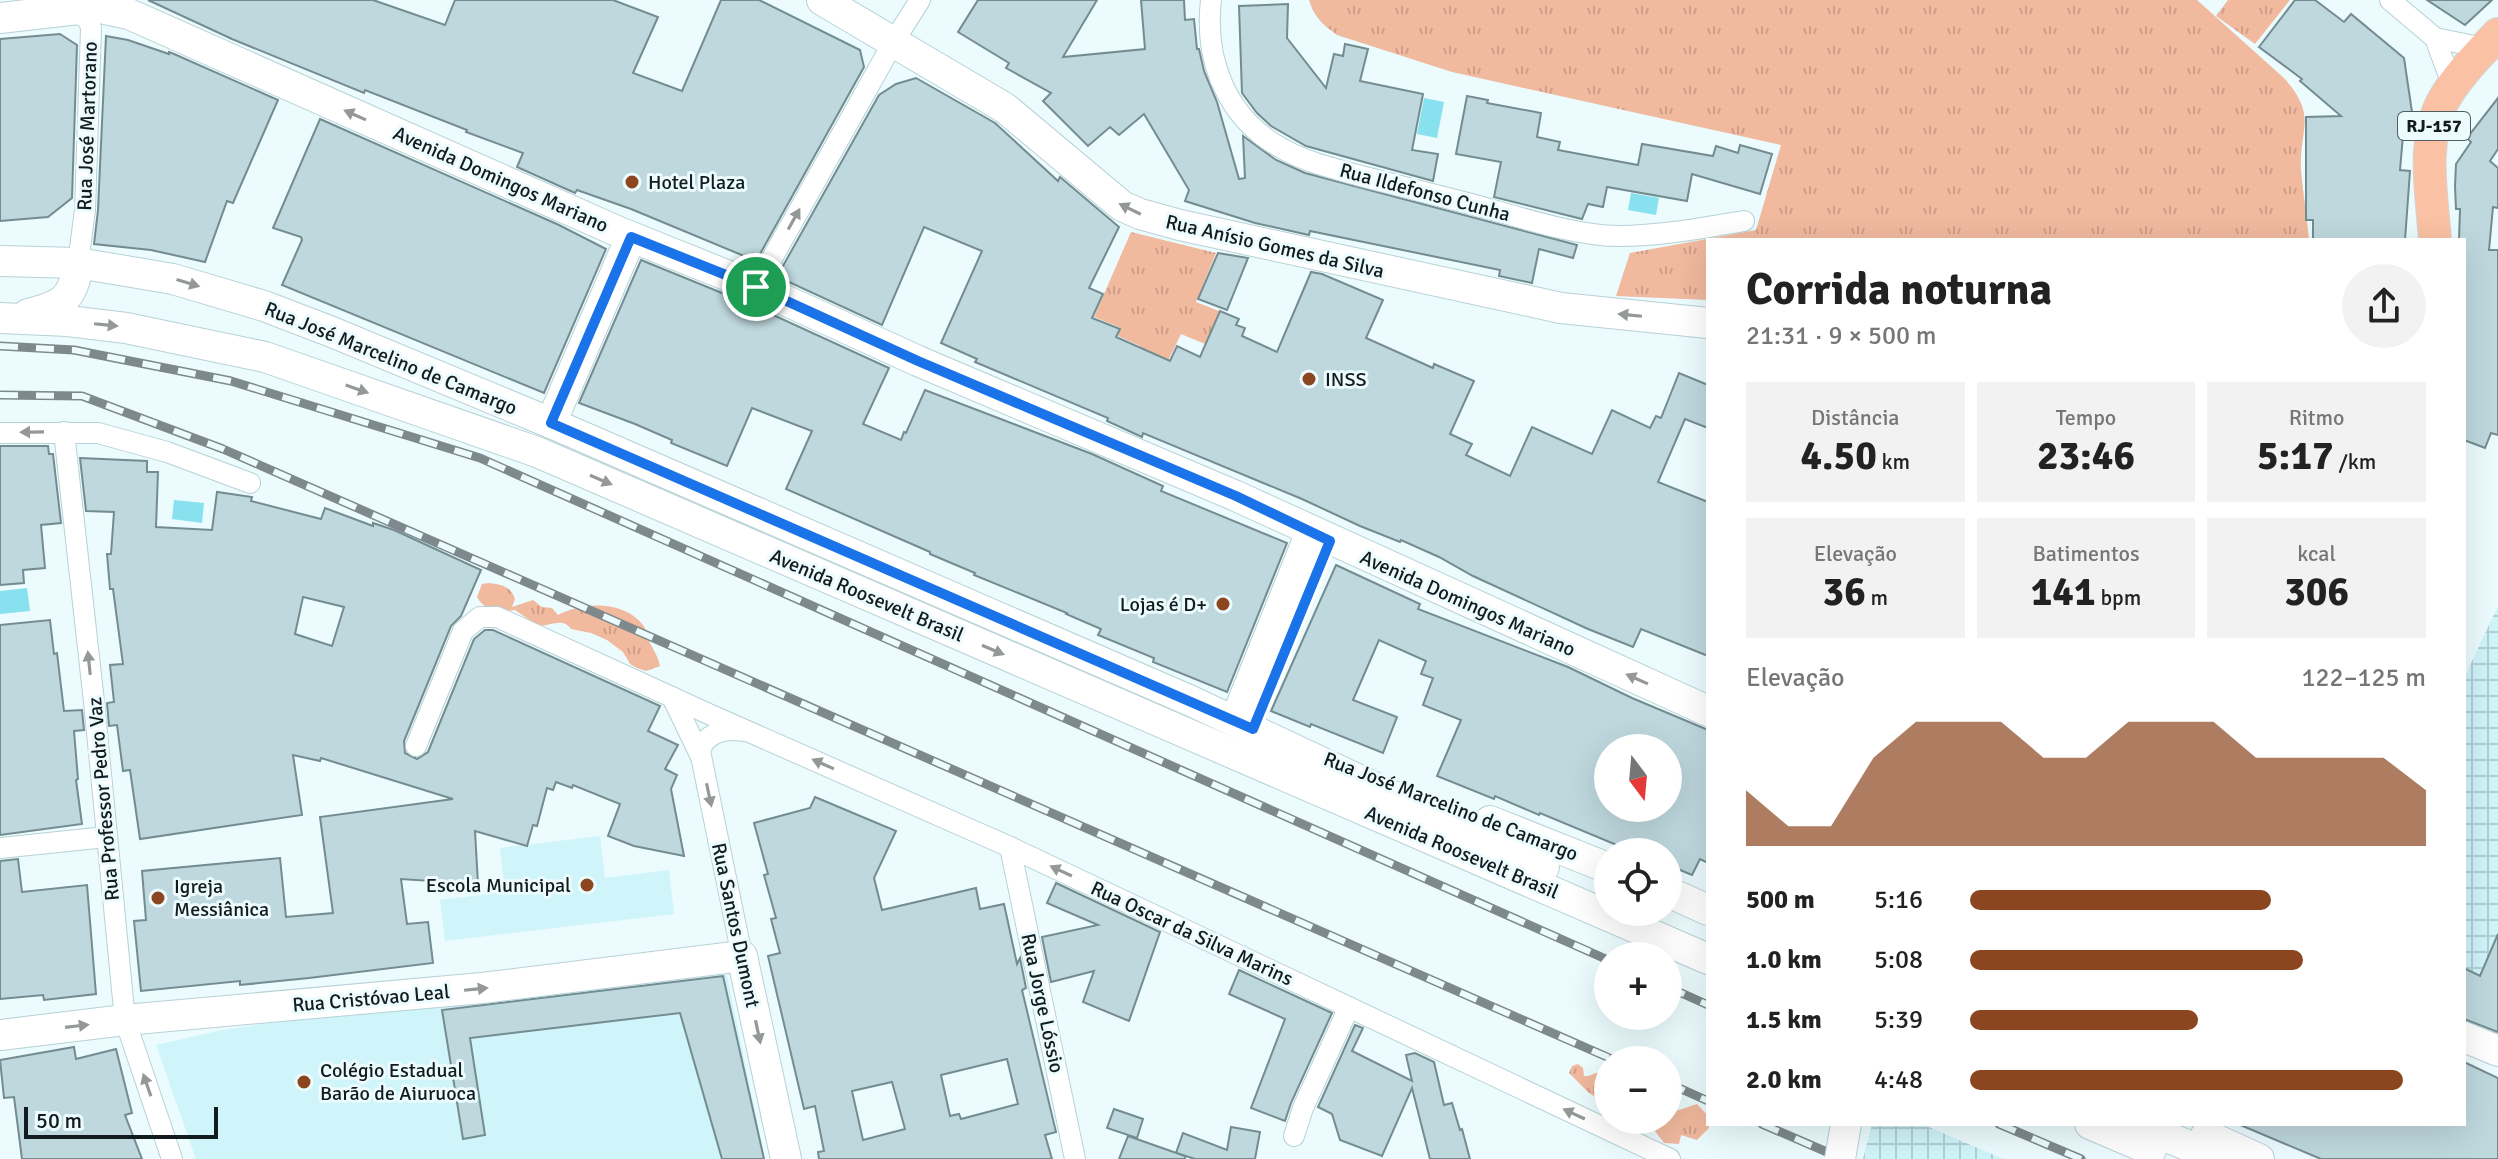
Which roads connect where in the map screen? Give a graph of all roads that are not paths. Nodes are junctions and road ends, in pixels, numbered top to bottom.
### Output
1 (822, 0) edge
2 (920, 0) edge
3 (1211, 0) edge
4 (2390, 0) edge
5 (59, 11) junction
6 (0, 18) edge
7 (2435, 38) junction
8 (894, 41) junction
9 (2491, 41) edge
10 (2453, 87) junction
11 (1744, 221) dead end
12 (631, 237) junction
13 (2435, 238) edge
14 (0, 261) edge
15 (78, 263) junction
16 (756, 287) junction
17 (5, 318) edge
18 (1706, 323) edge
19 (551, 423) junction
20 (64, 432) junction
21 (0, 433) edge
22 (250, 483) dead end
23 (1320, 536) junction
24 (672, 697) junction
25 (1706, 710) edge
26 (1244, 725) junction
27 (751, 733) junction
28 (416, 746) dead end
29 (1294, 748) junction
30 (701, 757) junction
31 (106, 837) junction
32 (1010, 847) junction
33 (0, 848) edge
34 (1594, 862) edge
35 (1594, 889) edge
36 (1682, 898) edge
37 (1706, 909) edge
38 (1678, 926) edge
39 (1706, 938) edge
40 (742, 956) junction
41 (1706, 958) edge
42 (1349, 1007) junction
43 (125, 1020) junction
44 (0, 1035) edge
45 (2466, 1038) edge
46 (2498, 1051) edge
47 (1846, 1126) edge
48 (2095, 1126) edge
49 (2139, 1126) edge
50 (2186, 1126) edge
51 (1294, 1136) dead end
52 (172, 1159) edge
53 (786, 1159) edge
54 (1075, 1159) edge
55 (1670, 1159) edge
56 (1840, 1159) edge
57 (2171, 1159) edge
58 (2222, 1159) edge
59 (2259, 1159) edge

1 - 8 main road, Rua Anísio Gomes da Silva
2 - 8 street
3 - 11 street, Rua Ildefonso Cunha
4 - 7 street
5 - 6 main road, Avenida Domingos Mariano
12 -> 5 main road, Avenida Domingos Mariano
5 - 15 street, Rua José Martorano
7 - 9 street
7 - 10 street
16 -> 8 street
18 -> 8 main road, Rua Anísio Gomes da Silva
9 - 10 main road, RJ-157
10 - 13 main road, RJ-157
12 - 16 main road, Avenida Domingos Mariano
12 - 19 main road
14 - 15 main road, Rua José Marcelino de Camargo
15 - 17 main road
15 -> 19 main road, Rua José Marcelino de Camargo
16 - 23 main road, Avenida Domingos Mariano
17 -> 41 main road, Avenida Roosevelt Brasil
19 - 26 main road, Rua José Marcelino de Camargo
20 -> 21 street
20 - 22 street
31 -> 20 street, Rua Professor Pedro Vaz
25 -> 23 main road, Avenida Domingos Mariano
23 - 26 main road
24 - 27 street, Rua Oscar da Silva Marins
24 - 28 street, Rua Oscar da Silva Marins
24 - 30 street, Rua Santos Dumont
26 - 29 main road, Rua José Marcelino de Camargo
27 - 30 street
32 -> 27 street, Rua Oscar da Silva Marins
29 - 34 main road, Rua José Marcelino de Camargo
29 - 35 main road, Rua José Marcelino de Camargo
30 -> 40 street, Rua Santos Dumont
31 - 33 street
31 - 43 street, Rua Professor Pedro Vaz
42 -> 32 street, Rua Oscar da Silva Marins
32 - 54 street, Rua Jorge Lóssio
36 - 37 main road
38 - 39 main road
43 -> 40 main road, Rua Cristóvao Leal
40 -> 53 main road, Rua Santos Dumont
42 - 51 street
55 -> 42 street, Rua Oscar da Silva Marins
44 -> 43 main road, Rua Cristóvao Leal
52 -> 43 street, Rua Professor Pedro Vaz
45 - 46 main road
47 - 56 main road, bridge
48 - 57 main road
49 - 58 main road
50 - 59 main road

